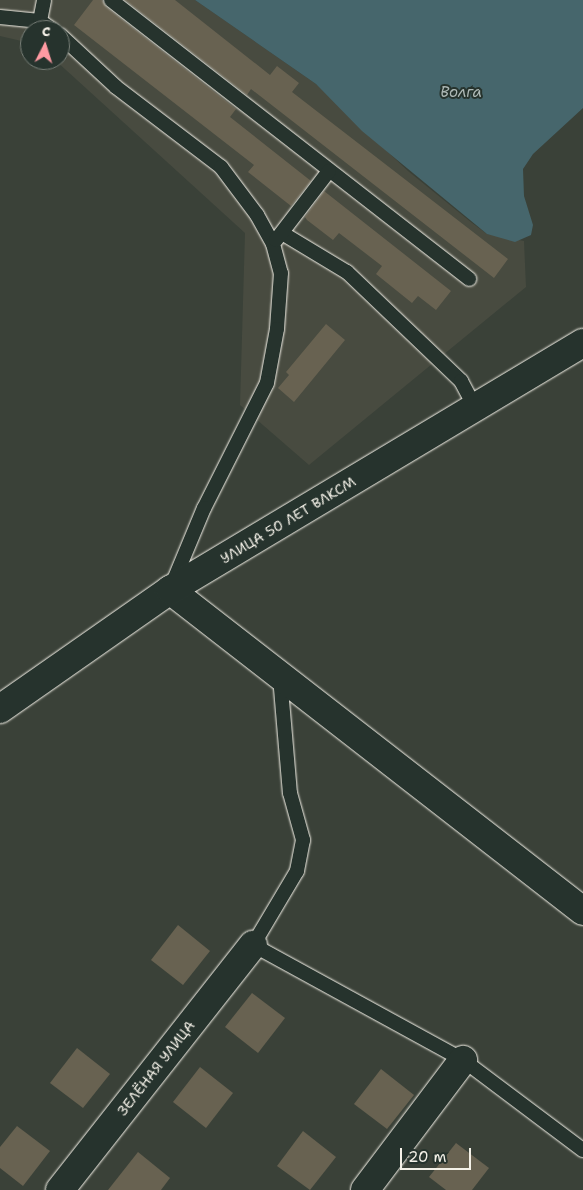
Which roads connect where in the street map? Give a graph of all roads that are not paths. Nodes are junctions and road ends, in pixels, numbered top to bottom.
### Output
1 (44, 0) edge
2 (111, 0) edge
3 (0, 17) edge
4 (30, 20) edge
5 (40, 20) edge
6 (70, 44) edge
7 (329, 171) junction
8 (278, 238) junction
9 (469, 279) dead end
10 (583, 343) edge
11 (475, 407) junction
12 (170, 590) junction
13 (280, 674) junction
14 (0, 708) edge
15 (583, 911) edge
16 (253, 945) junction
17 (463, 1060) junction
18 (583, 1150) edge
19 (60, 1190) edge
20 (365, 1190) edge

1 - 5 lane
2 - 7 lane
3 - 4 lane
6 - 8 lane
7 - 8 lane
7 - 9 lane
8 - 11 lane
8 - 12 lane
10 - 11 street, УЛИЦА 50 ЛЕТ ВЛКСМ
11 - 12 street, УЛИЦА 50 ЛЕТ ВЛКСМ
12 - 13 street
12 - 14 street, УЛИЦА 50 ЛЕТ ВЛКСМ
13 - 15 street
13 - 16 lane
16 - 17 lane
16 - 19 street, ЗЕЛЁНАЯ УЛИЦА
17 - 18 lane
17 - 20 street

